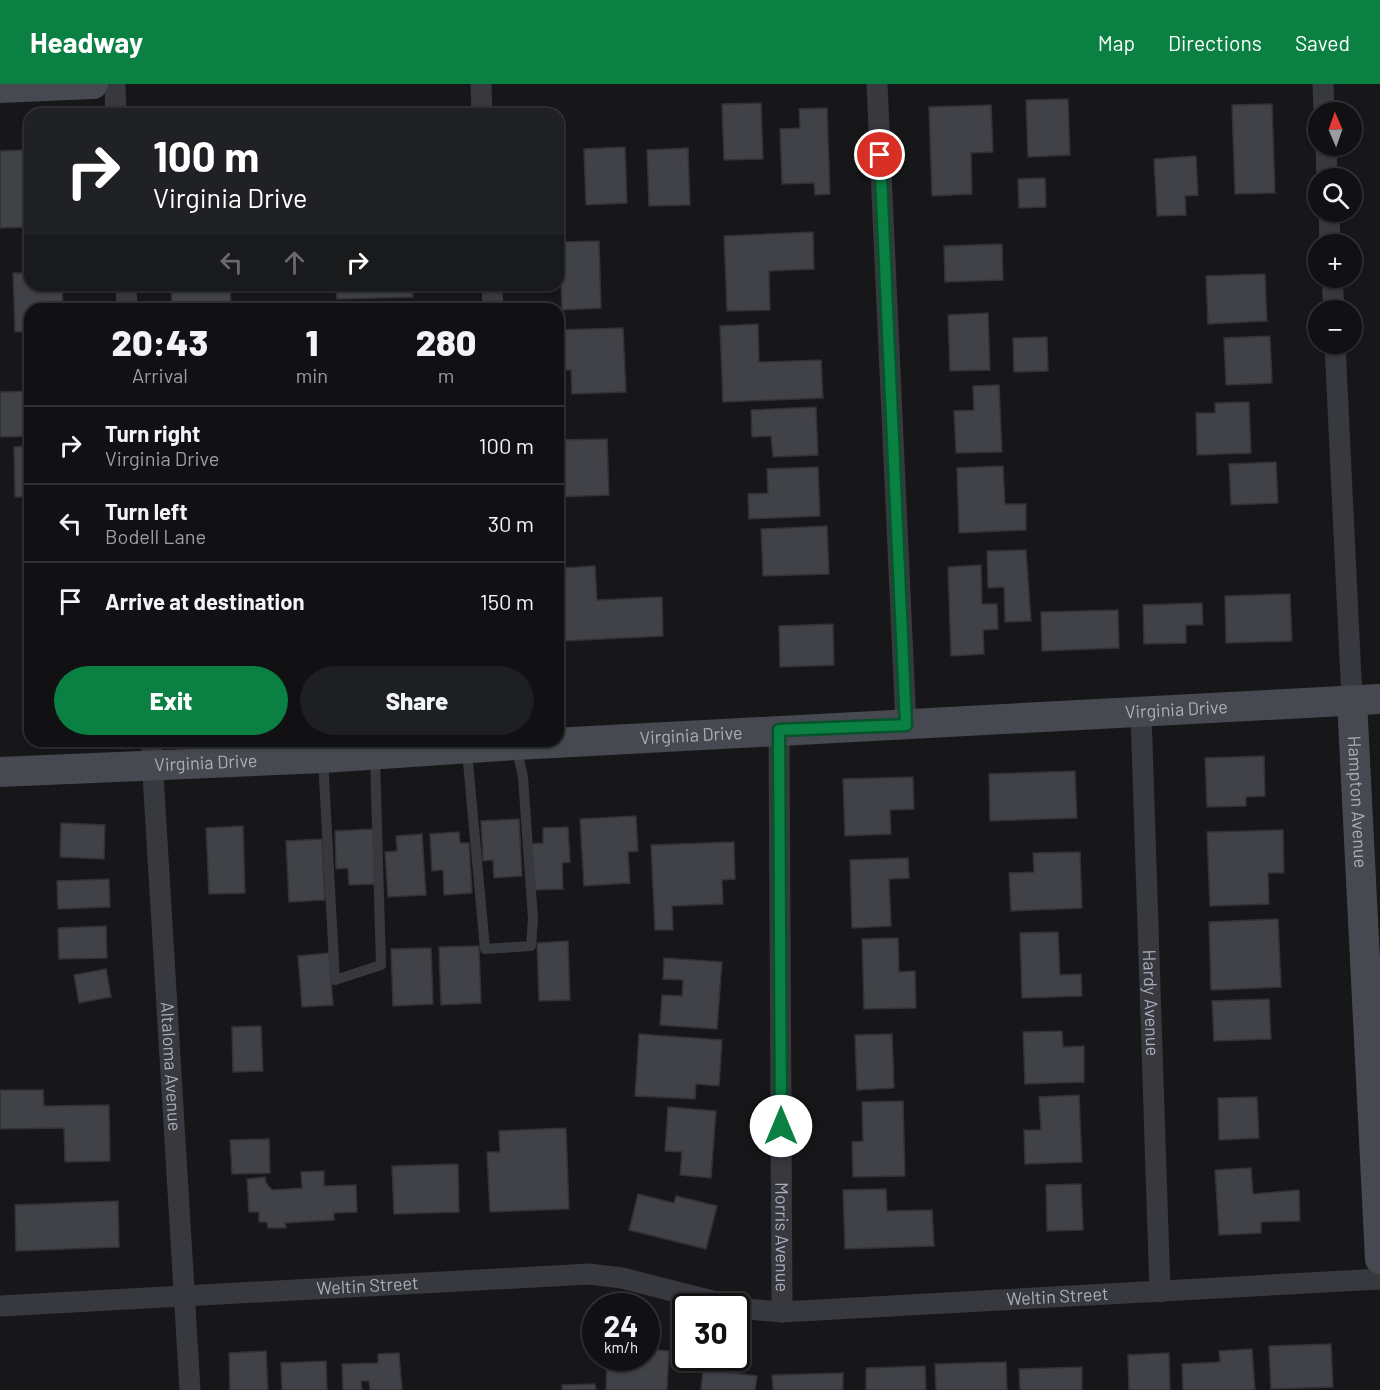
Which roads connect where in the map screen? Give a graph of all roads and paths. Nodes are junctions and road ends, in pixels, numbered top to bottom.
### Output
1 (93, 84) edge
2 (115, 84) edge
3 (481, 84) edge
4 (877, 84) edge
5 (1323, 84) edge
6 (0, 88) edge
7 (1324, 102) edge
8 (116, 108) edge
9 (482, 108) edge
10 (1336, 354) edge
11 (1366, 700) edge
12 (1141, 713) junction
13 (906, 725) junction
14 (779, 730) junction
15 (564, 741) edge
16 (476, 747) edge
17 (517, 747) edge
18 (466, 748) junction
19 (152, 754) edge
20 (375, 754) junction
21 (323, 758) junction
22 (0, 772) edge
23 (1374, 1035) edge
24 (1380, 1259) edge
25 (1380, 1279) edge
26 (1160, 1292) junction
27 (681, 1293) edge
28 (186, 1297) junction
29 (0, 1306) edge
30 (750, 1309) edge
31 (782, 1312) junction
32 (190, 1390) edge

1 - 6 street
2 - 8 street
3 - 9 street
4 - 13 street
5 - 7 street
10 - 11 street, Hampton Avenue
11 - 12 street, Virginia Drive
11 - 23 street, Hampton Avenue
12 - 13 street, Virginia Drive
12 - 26 street, Hardy Avenue
13 - 14 street, Virginia Drive
14 - 15 street, Virginia Drive
14 - 31 street, Morris Avenue
16 - 18 street, Virginia Drive
17 - 18 lane
18 - 20 street, Virginia Drive
19 - 21 street, Virginia Drive
19 - 22 street, Virginia Drive
19 - 28 street, Altaloma Avenue
20 - 21 street, Virginia Drive
20 - 21 lane
23 - 24 street, Hampton Avenue
25 - 26 street, Weltin Street
26 - 31 street, Weltin Street
27 - 28 street, Weltin Street
28 - 29 street, Weltin Street
28 - 32 street, Altaloma Avenue
30 - 31 street, Weltin Street

